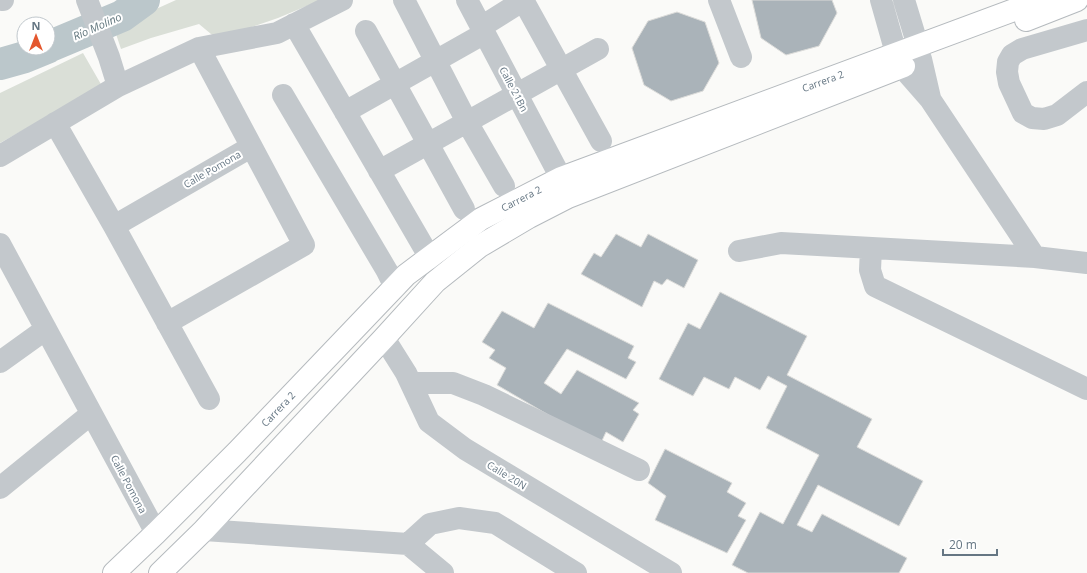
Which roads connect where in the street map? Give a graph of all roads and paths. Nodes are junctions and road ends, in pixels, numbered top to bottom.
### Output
1 (87, 0) edge
2 (342, 0) edge
3 (404, 0) edge
4 (467, 0) edge
5 (523, 0) edge
6 (719, 0) edge
7 (881, 0) edge
8 (904, 0) edge
9 (1041, 0) edge
10 (1072, 2) edge
11 (294, 24) junction
12 (483, 30) junction
13 (366, 31) dead end
14 (1082, 32) edge
15 (199, 48) junction
16 (598, 49) dead end
17 (909, 56) junction
18 (740, 57) dead end
19 (435, 61) junction
20 (562, 69) junction
21 (395, 83) junction
22 (118, 86) junction
23 (1087, 92) edge
24 (517, 94) junction
25 (283, 95) dead end
26 (345, 112) junction
27 (467, 122) junction
28 (55, 123) junction
29 (602, 141) dead end
30 (429, 143) junction
31 (251, 147) junction
32 (0, 156) edge
33 (379, 171) junction
34 (561, 178) junction
35 (504, 186) dead end
36 (464, 209) dead end
37 (114, 226) junction
38 (0, 244) edge
39 (871, 248) junction
40 (739, 251) dead end
41 (1035, 257) junction
42 (430, 258) junction
43 (1087, 263) edge
44 (395, 287) junction
45 (167, 323) junction
46 (46, 329) junction
47 (384, 338) junction
48 (0, 362) edge
49 (411, 383) junction
50 (1087, 389) edge
51 (208, 399) dead end
52 (91, 414) junction
53 (639, 470) dead end
54 (0, 488) edge
55 (204, 530) junction
56 (156, 533) junction
57 (408, 544) junction
58 (114, 573) edge
59 (160, 573) edge
60 (443, 573) edge
61 (576, 573) edge
62 (671, 573) edge

1 - 22 street
2 - 11 street
3 - 19 street
4 - 12 street, Calle 21Bn
5 - 12 street
5 - 20 street
6 - 18 street
7 - 17 street
8 - 17 street
9 - 17 main road, Carrera 2
10 - 14 street
10 - 17 main road, Carrera 2
11 - 15 street
11 - 26 street
12 - 19 street
12 - 24 street, Calle 21Bn
13 - 21 street
14 - 23 street
15 - 22 street
15 - 31 street, Calle Pomona
16 - 20 street
17 - 34 main road, Carrera 2
17 - 41 street
17 - 47 main road, Carrera 2
19 - 21 street
19 - 27 street
20 - 24 street
20 - 29 street
21 - 26 street
21 - 30 street
22 - 28 street
24 - 27 street
24 - 34 street, Calle 21Bn
25 - 44 street
26 - 33 street
27 - 30 street
27 - 35 street
28 - 32 street
28 - 37 street
30 - 33 street
30 - 36 street
31 - 37 street, Calle Pomona
31 - 45 street
33 - 42 street
34 - 42 main road, Carrera 2
37 - 45 street
38 - 46 street, Calle Pomona
39 - 40 street
39 - 41 street
39 - 50 street
41 - 43 street
42 - 44 main road, Carrera 2
44 - 56 main road, Carrera 2
45 - 51 street
46 - 48 street
46 - 52 street, Calle Pomona
47 - 49 street, Calle 20N
47 - 55 main road, Carrera 2
49 - 53 street
49 - 62 street, Calle 20N
52 - 54 street
52 - 56 street, Calle Pomona
55 - 57 street
55 - 59 main road, Carrera 2
56 - 58 main road, Carrera 2
57 - 60 street
57 - 61 street

